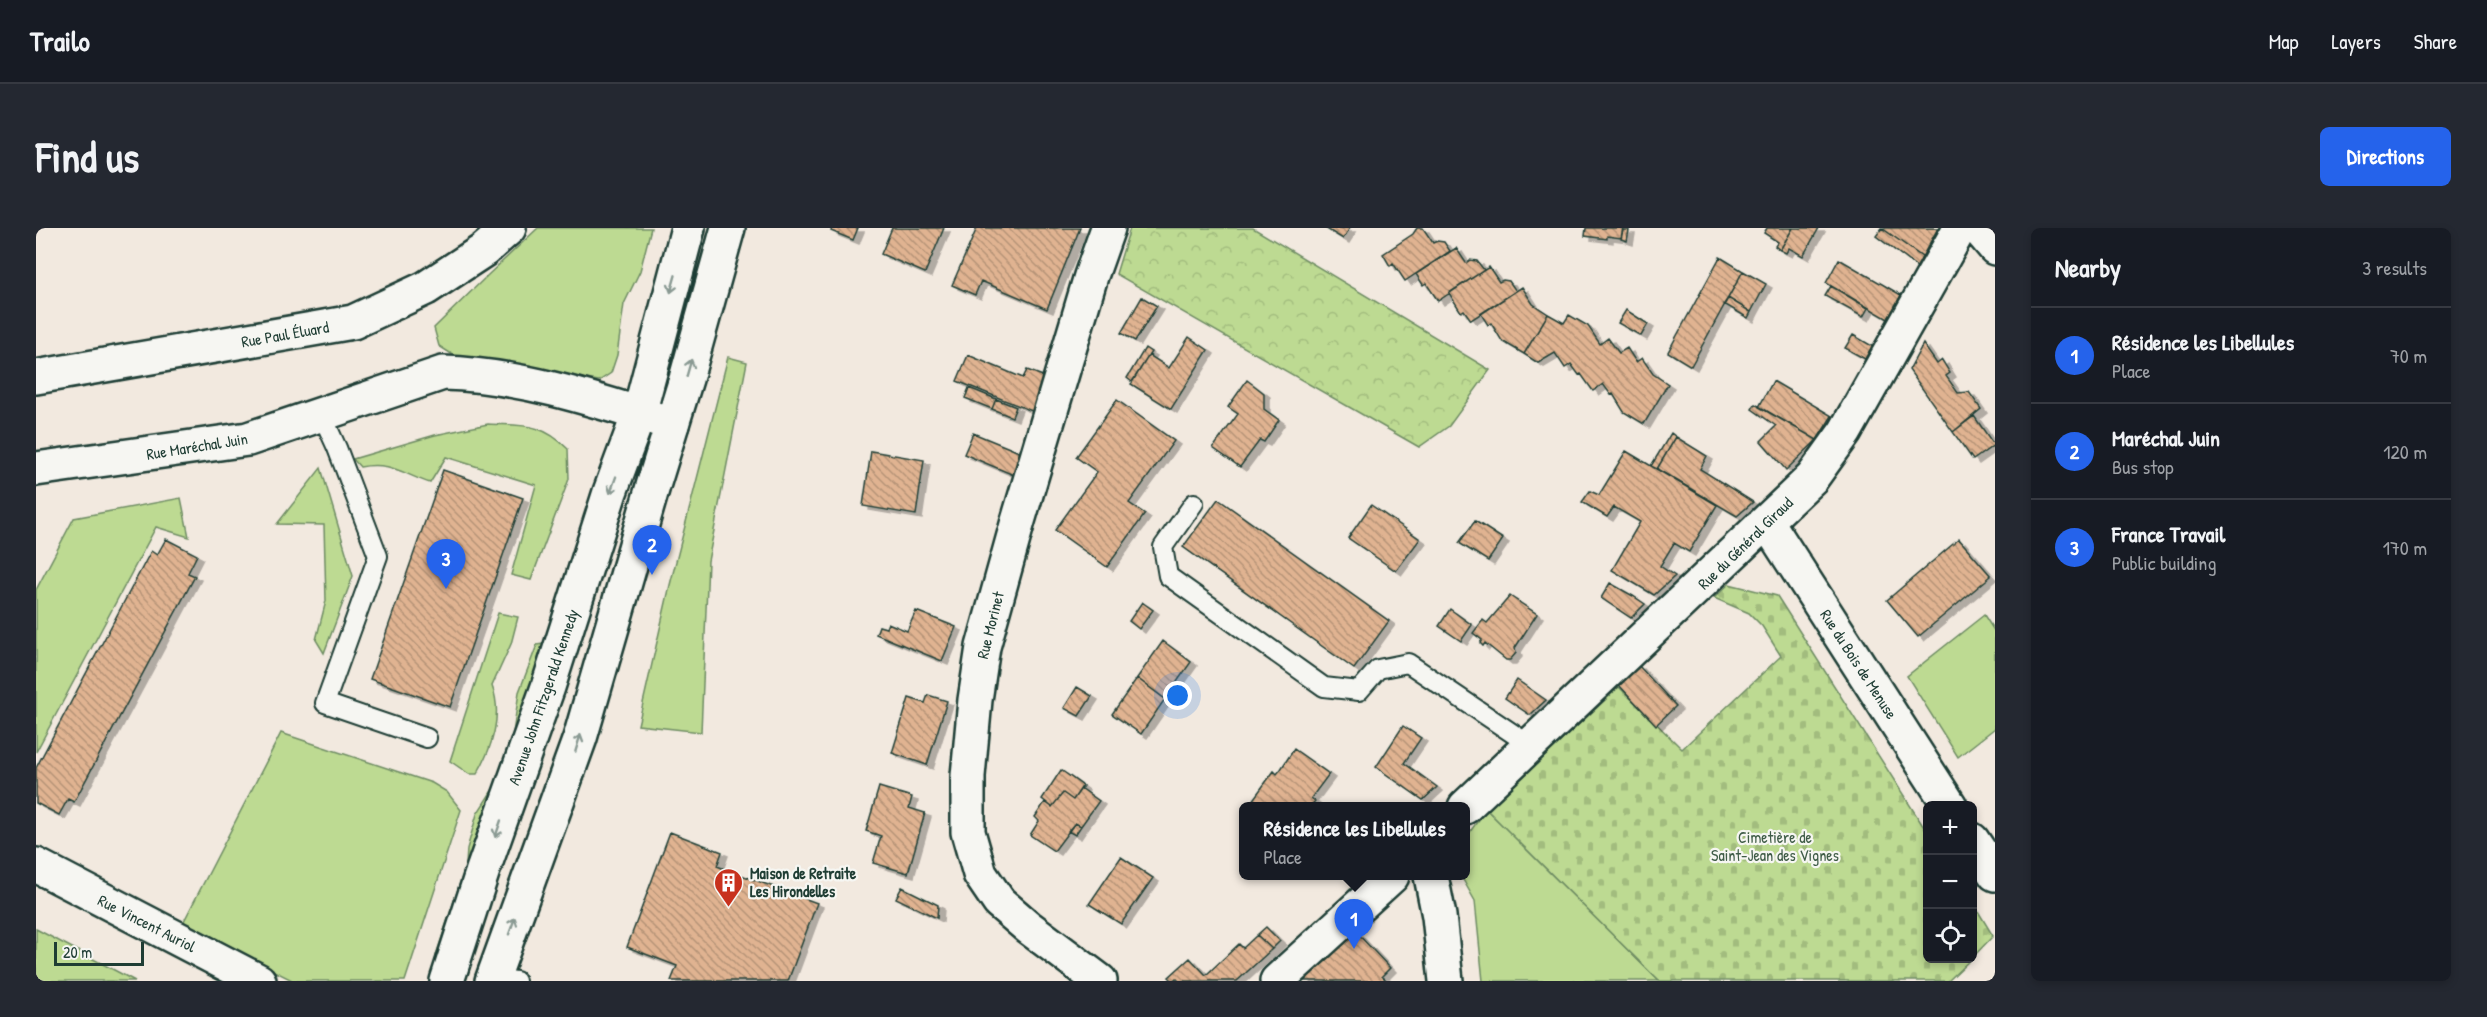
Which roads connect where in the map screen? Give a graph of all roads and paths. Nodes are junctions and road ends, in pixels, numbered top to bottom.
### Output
1 (509, 228) edge
2 (688, 228) edge
3 (728, 228) edge
4 (1108, 228) edge
5 (1960, 228) edge
6 (1978, 228) edge
7 (1995, 248) edge
8 (36, 377) edge
9 (322, 415) junction
10 (636, 422) junction
11 (670, 433) junction
12 (36, 470) edge
13 (1194, 503) dead end
14 (1767, 522) junction
15 (428, 738) dead end
16 (1530, 745) junction
17 (560, 795) junction
18 (508, 798) junction
19 (1947, 801) edge
20 (1470, 802) edge
21 (1977, 847) edge
22 (36, 865) edge
23 (483, 870) junction
24 (1995, 874) edge
25 (1388, 880) edge
26 (1432, 880) edge
27 (500, 980) edge
28 (259, 981) edge
29 (447, 981) edge
30 (1100, 981) edge
31 (1277, 981) edge
32 (1446, 981) edge

1 - 8 street, Rue Paul Éluard
2 -> 10 street, Avenue John Fitzgerald Kennedy
11 -> 3 street
4 - 30 street, Rue Morinet
5 - 14 street, Rue du Général Giraud
6 - 7 street
9 - 10 street, Rue Maréchal Juin
9 - 12 street, Rue Maréchal Juin
9 - 15 lane
10 - 11 street
10 -> 18 street, Avenue John Fitzgerald Kennedy
17 -> 11 street
13 - 16 lane
14 - 16 street, Rue du Général Giraud
14 - 19 street, Rue du Bois de Menuse
16 - 20 street, Rue du Général Giraud
17 - 18 street
27 -> 17 street
18 -> 23 street, Avenue John Fitzgerald Kennedy
21 - 24 street
22 - 28 street, Rue Vincent Auriol
23 - 27 street
23 - 29 street, Avenue John Fitzgerald Kennedy
25 - 31 street
26 - 32 street

